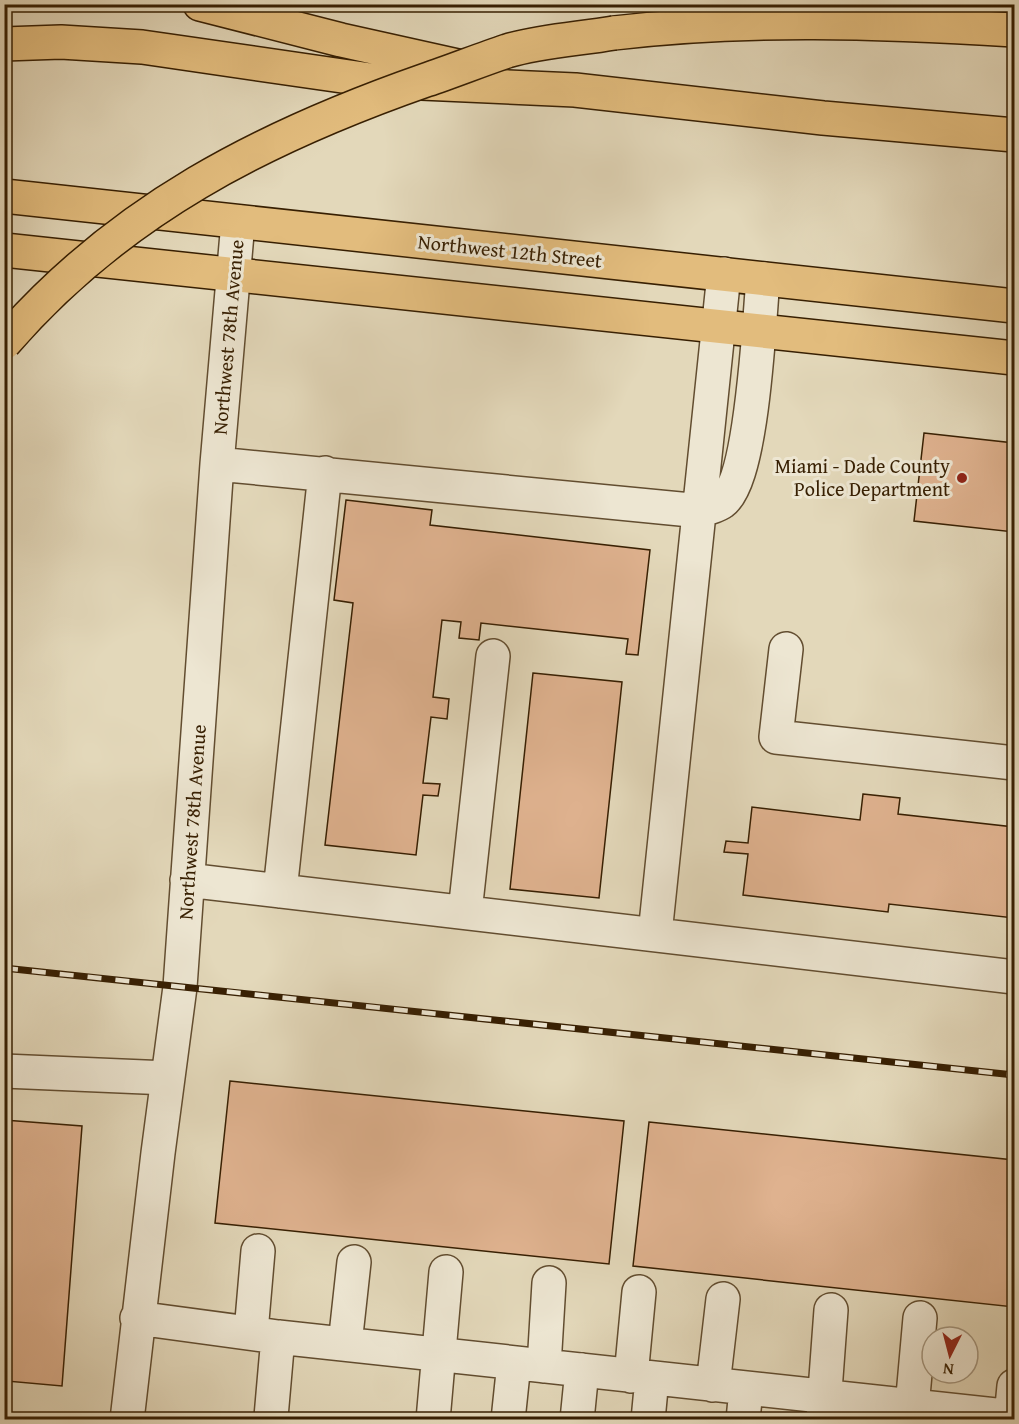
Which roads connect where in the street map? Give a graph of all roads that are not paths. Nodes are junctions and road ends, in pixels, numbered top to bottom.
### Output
1 (200, 4) edge
2 (1014, 30) edge
3 (4, 44) edge
4 (574, 90) junction
5 (1014, 135) edge
6 (4, 196) edge
7 (238, 222) junction
8 (4, 250) edge
9 (724, 274) junction
10 (234, 276) junction
11 (763, 279) junction
12 (1014, 306) edge
13 (718, 326) junction
14 (758, 330) junction
15 (4, 343) edge
16 (1014, 358) edge
17 (218, 464) junction
18 (325, 473) junction
19 (701, 511) junction
20 (786, 649) dead end
21 (493, 656) dead end
22 (1014, 763) edge
23 (187, 880) junction
24 (280, 891) junction
25 (465, 912) junction
26 (655, 934) junction
27 (1014, 977) edge
28 (4, 1071) edge
29 (168, 1078) junction
30 (258, 1251) dead end
31 (354, 1262) dead end
32 (446, 1272) dead end
33 (549, 1283) dead end
34 (639, 1292) dead end
35 (723, 1299) dead end
36 (831, 1310) dead end
37 (137, 1318) junction
38 (920, 1318) dead end
39 (265, 1334) junction
40 (345, 1344) junction
41 (439, 1354) junction
42 (529, 1364) junction
43 (582, 1370) junction
44 (642, 1377) junction
45 (713, 1385) junction
46 (745, 1404) edge
47 (912, 1407) junction
48 (1013, 1407) edge
49 (824, 1408) edge
50 (271, 1418) dead end
51 (127, 1419) edge
52 (433, 1419) edge
53 (508, 1419) edge
54 (577, 1419) edge
55 (648, 1419) edge

1 - 4 main road
2 - 15 main road, bridge
3 - 4 main road
4 - 5 main road
6 - 7 main road, Northwest 12th Street
7 - 9 main road, Northwest 12th Street
7 - 10 street, Northwest 78th Avenue
8 - 10 main road
9 - 11 main road, Northwest 12th Street
9 - 13 street
10 - 13 main road
10 - 17 street, Northwest 78th Avenue
11 - 12 main road, Northwest 12th Street
11 - 14 street
13 - 14 main road
13 - 19 street
14 - 16 main road
14 - 19 street
17 - 18 street
17 - 23 street, Northwest 78th Avenue
18 - 19 street
18 - 24 street
19 - 26 street
20 - 22 street
21 - 25 street
23 - 24 street
23 - 29 street, Northwest 78th Avenue
24 - 25 street
25 - 26 street
26 - 27 street
28 - 29 street
29 - 37 street, Northwest 78th Avenue
30 - 39 street
31 - 40 street
32 - 41 street
33 - 42 street
34 - 44 street
35 - 45 street
36 - 49 street
37 - 39 street
37 - 51 street, Northwest 78th Avenue
38 - 47 street
39 - 40 street
39 - 50 street
40 - 41 street
41 - 42 street
41 - 52 street
42 - 43 street
42 - 53 street
43 - 44 street
43 - 54 street
44 - 45 street
44 - 55 street
45 - 46 street
46 - 49 street
47 - 48 street
47 - 49 street

